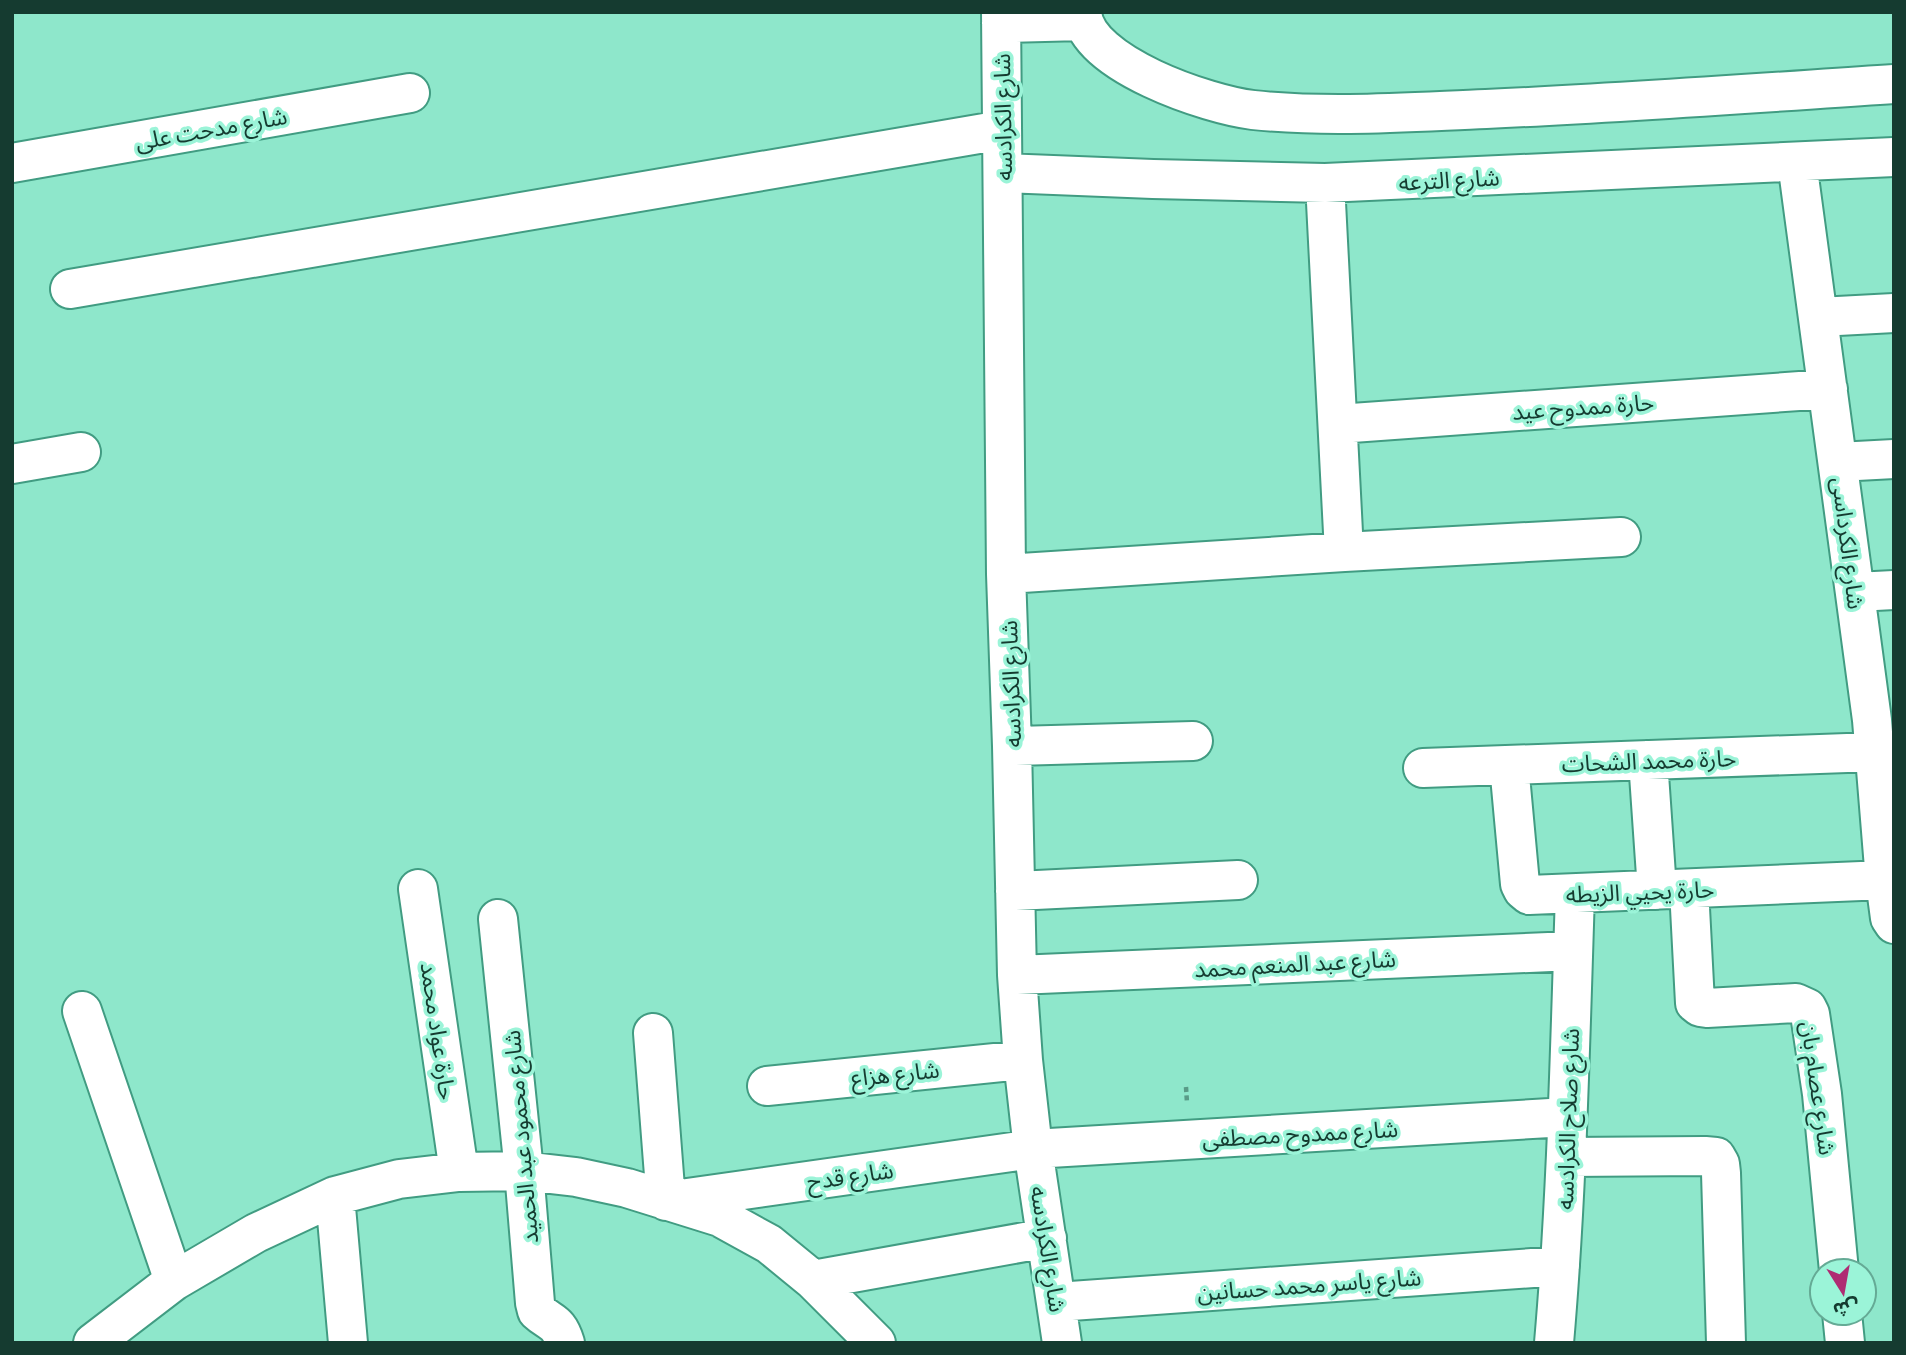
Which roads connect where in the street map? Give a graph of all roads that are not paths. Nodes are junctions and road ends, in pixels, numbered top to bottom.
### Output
1 (1082, 16) edge
2 (1001, 18) edge
3 (1894, 85) edge
4 (410, 93) dead end
5 (1002, 130) junction
6 (1894, 158) edge
7 (1797, 162) junction
8 (12, 163) edge
9 (1003, 173) junction
10 (1325, 183) junction
11 (70, 289) dead end
12 (1894, 313) edge
13 (1819, 317) junction
14 (1828, 389) junction
15 (1338, 424) junction
16 (81, 452) dead end
17 (1894, 459) edge
18 (1839, 462) junction
19 (12, 464) edge
20 (1621, 537) dead end
21 (1344, 552) junction
22 (1006, 574) junction
23 (1894, 590) edge
24 (1856, 592) junction
25 (1880, 730) edge
26 (1193, 741) dead end
27 (1012, 746) junction
28 (1648, 760) junction
29 (1509, 765) junction
30 (1423, 768) dead end
31 (1887, 866) edge
32 (1238, 880) dead end
33 (418, 889) dead end
34 (1673, 890) junction
35 (1015, 891) junction
36 (1575, 894) junction
37 (498, 919) dead end
38 (1894, 924) edge
39 (1573, 951) junction
40 (1017, 975) junction
41 (82, 1011) dead end
42 (653, 1033) dead end
43 (1023, 1060) junction
44 (767, 1086) dead end
45 (1567, 1117) junction
46 (1033, 1149) junction
47 (1566, 1157) junction
48 (524, 1171) junction
49 (459, 1172) junction
50 (335, 1196) junction
51 (666, 1201) junction
52 (1047, 1238) junction
53 (1838, 1257) edge
54 (1560, 1266) junction
55 (813, 1280) junction
56 (174, 1281) junction
57 (1057, 1303) junction
58 (105, 1338) edge
59 (348, 1343) edge
60 (565, 1343) edge
61 (876, 1343) edge
62 (1062, 1343) edge
63 (1553, 1343) edge
64 (1726, 1343) edge

1 - 2 street
1 - 3 street
2 - 5 street, شارع الكرادسه
4 - 8 street, شارع مدحت على
5 - 9 street, شارع الكرادسه
5 - 11 street
6 - 7 street, شارع الترعه
7 - 10 street, شارع الترعه
7 - 13 street, شارع الكرداسى
9 - 10 street, شارع الترعه
9 - 22 street, شارع الكرادسه
10 - 15 street
12 - 13 street
13 - 14 street, شارع الكرداسى
14 - 15 street, حارة ممدوح عيد
14 - 18 street, شارع الكرداسى
15 - 21 street
16 - 19 street
17 - 18 street
18 - 24 street, شارع الكرداسى
20 - 21 street
21 - 22 street
22 - 27 street, شارع الكرادسه
23 - 24 street
24 - 25 street, شارع الكرداسى
25 - 28 street, حارة محمد الشحات
25 - 31 street, شارع الكرداسى
26 - 27 street
27 - 35 street, شارع الكرادسه
28 - 29 street, حارة محمد الشحات
28 - 34 street
29 - 30 street, حارة محمد الشحات
29 - 36 street, حارة يحيي الزيطه
31 - 34 street, حارة يحيي الزيطه
31 - 38 street, شارع الكرداسى
32 - 35 street
33 - 49 street, حارة عواد محمد
34 - 36 street, حارة يحيي الزيطه
34 - 53 street, شارع عصام بان
35 - 40 street, شارع الكرادسه
36 - 39 street, شارع صلاح الكرادسه
37 - 48 street, شارع محمود عبد الحميد
39 - 40 street, شارع عبد المنعم محمد
39 - 45 street, شارع صلاح الكرادسه
40 - 43 street, شارع الكرادسه
41 - 56 street
42 - 51 street
43 - 44 street, شارع هزاع
43 - 46 street, شارع الكرادسه
45 - 46 street, شارع ممدوح مصطفى
45 - 47 street, شارع صلاح الكرادسه
46 - 51 street, شارع قدح
46 - 52 street, شارع الكرادسه
47 - 54 street, شارع صلاح الكرادسه
47 - 64 street
48 - 49 street
48 - 51 street
48 - 60 street, شارع محمود عبد الحميد
49 - 50 street
50 - 56 street
50 - 59 street
51 - 55 street
52 - 55 street
52 - 57 street, شارع الكرادسه
54 - 57 street, شارع ياسر محمد حسانين
54 - 63 street, شارع صلاح الكرادسه
55 - 61 street
56 - 58 street
57 - 62 street, شارع الكرادسه

